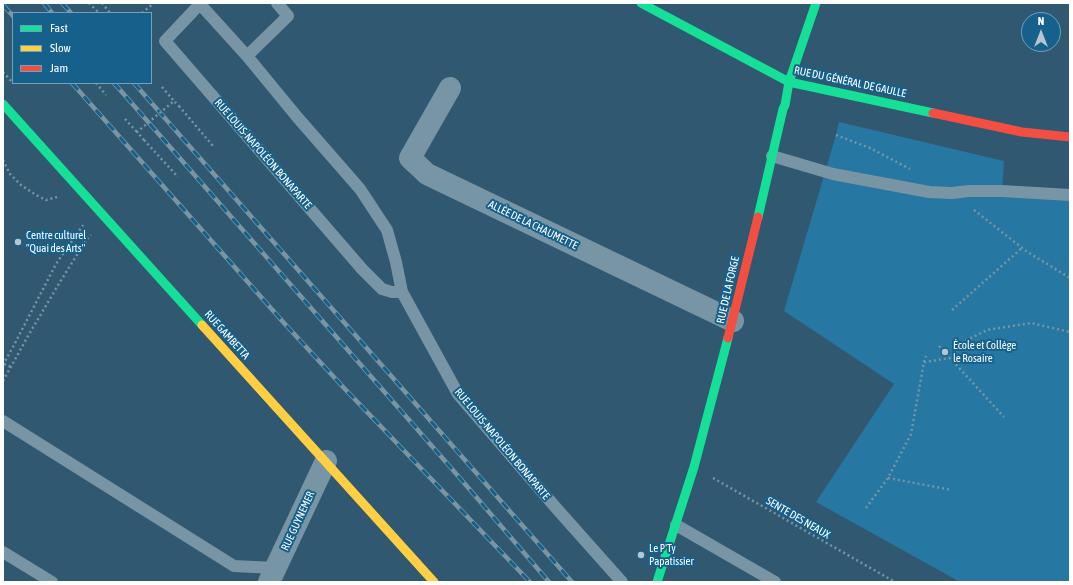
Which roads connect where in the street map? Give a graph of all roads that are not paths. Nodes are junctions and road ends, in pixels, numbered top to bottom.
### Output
1 (277, 3) edge
2 (641, 3) edge
3 (816, 3) edge
4 (200, 4) edge
5 (247, 56) junction
6 (789, 82) junction
7 (450, 88) dead end
8 (3, 104) edge
9 (1070, 137) edge
10 (772, 156) junction
11 (1070, 195) edge
12 (402, 292) junction
13 (733, 321) junction
14 (3, 422) edge
15 (326, 461) junction
16 (676, 525) junction
17 (3, 552) edge
18 (272, 575) edge
19 (52, 582) edge
20 (434, 582) edge
21 (622, 582) edge
22 (657, 582) edge
23 (775, 582) edge

1 - 5 lane
2 - 6 street, RUE DU GÉNÉRAL DE GAULLE
3 - 6 street, RUE DE LA FORGE
4 - 5 lane, RUE LOUIS-NAPOLÉON BONAPARTE
4 - 12 lane, RUE LOUIS-NAPOLÉON BONAPARTE
5 - 12 lane, RUE LOUIS-NAPOLÉON BONAPARTE
6 - 9 street, RUE DU GÉNÉRAL DE GAULLE
6 - 10 street, RUE DE LA FORGE
7 - 13 street, ALLÉE DE LA CHAUMETTE
8 - 15 street, RUE GAMBETTA
10 - 11 lane
10 - 13 street, RUE DE LA FORGE
12 - 21 lane, RUE LOUIS-NAPOLÉON BONAPARTE
13 - 16 street, RUE DE LA FORGE
14 - 18 lane
15 - 18 street, RUE GUYNEMER
15 - 20 street, RUE GAMBETTA
16 - 22 street, RUE DE LA FORGE
16 - 23 lane
17 - 19 lane

